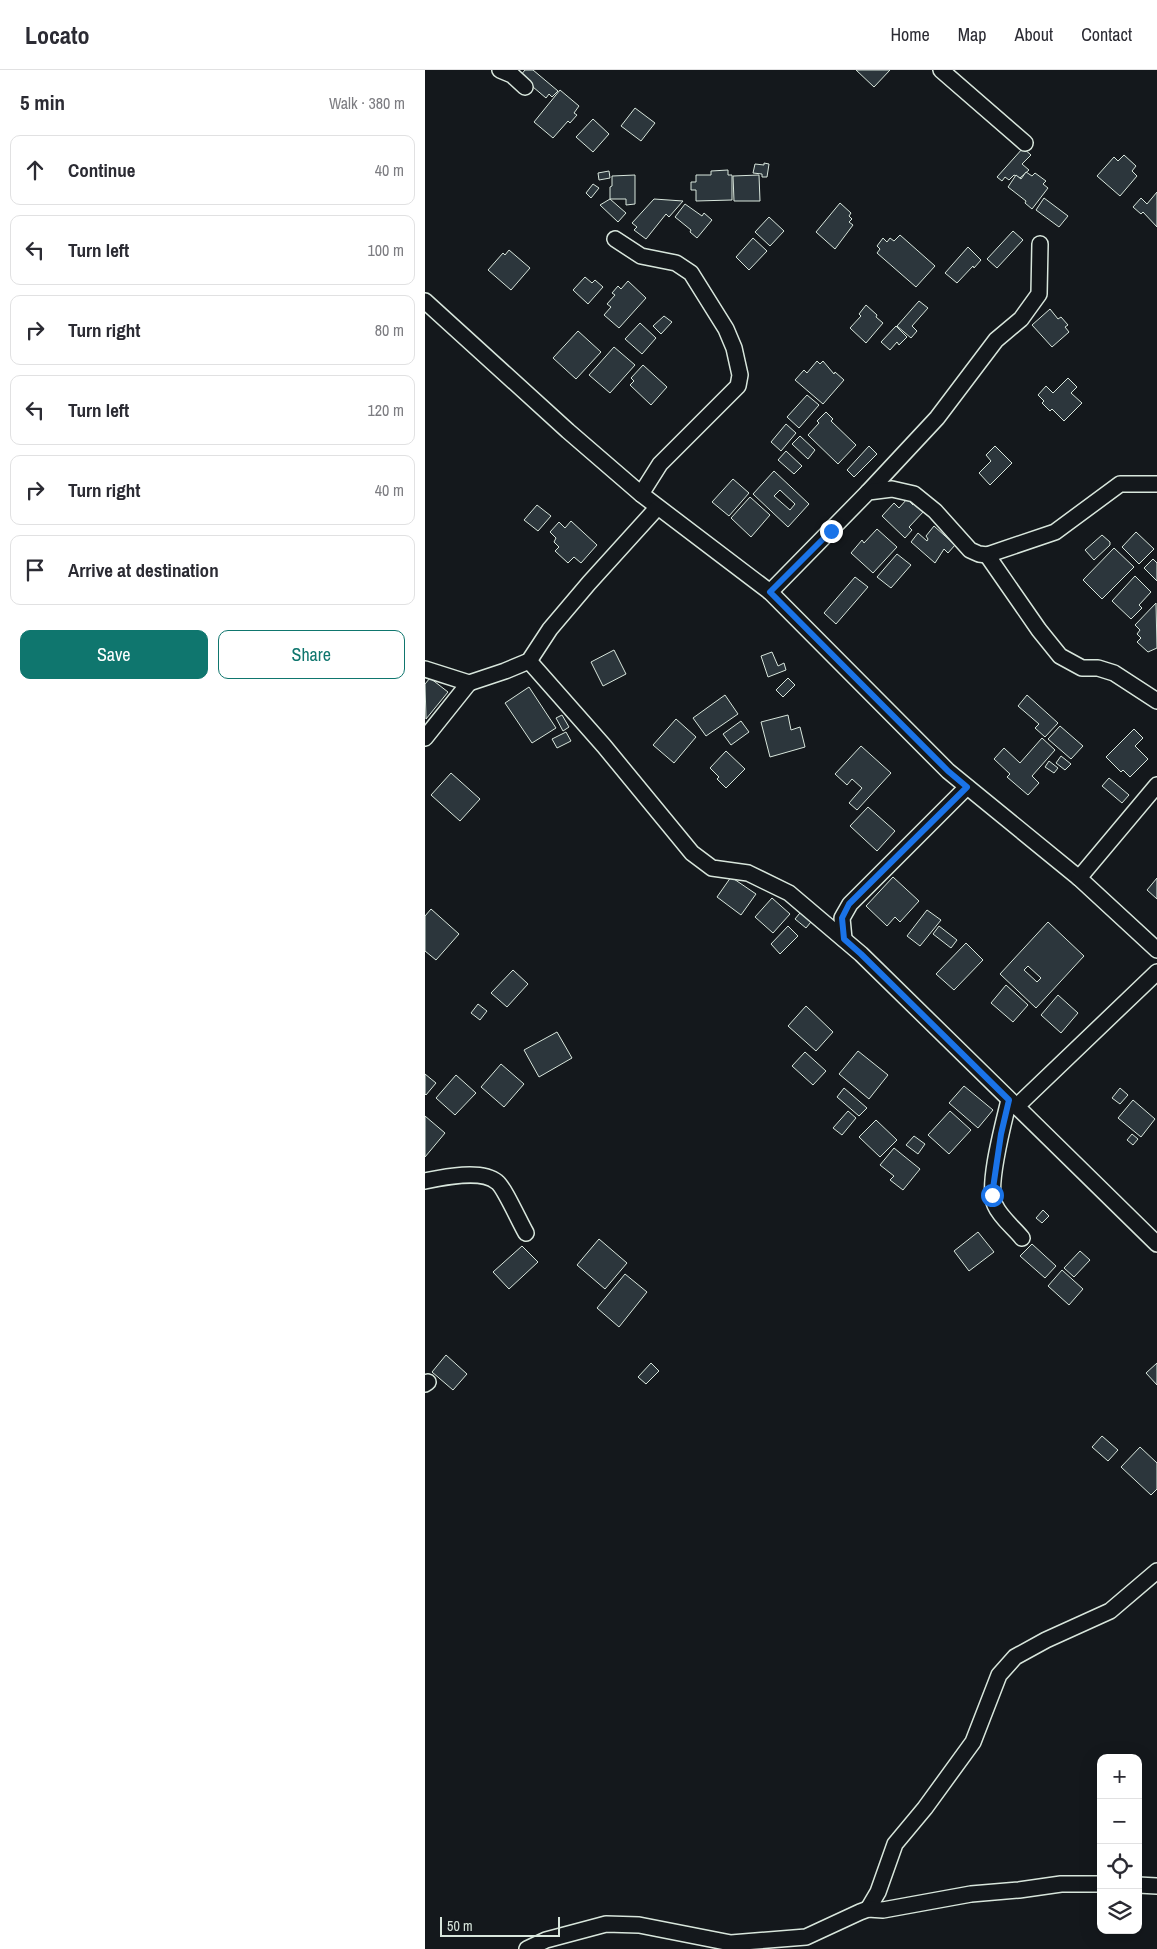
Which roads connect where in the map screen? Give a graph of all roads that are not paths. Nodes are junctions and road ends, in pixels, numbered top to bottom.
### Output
1 (500, 70) edge
2 (941, 70) edge
3 (525, 87) dead end
4 (1025, 143) dead end
5 (615, 239) dead end
6 (1040, 244) dead end
7 (425, 301) edge
8 (1157, 484) edge
9 (868, 492) junction
10 (641, 494) junction
11 (657, 508) junction
12 (987, 555) junction
13 (770, 592) junction
14 (529, 661) junction
15 (425, 669) edge
16 (469, 683) junction
17 (1157, 700) edge
18 (425, 738) edge
19 (1157, 785) edge
20 (967, 787) junction
21 (1079, 878) junction
22 (844, 939) junction
23 (1157, 950) edge
24 (1157, 972) edge
25 (1013, 1103) junction
26 (425, 1181) edge
27 (526, 1233) dead end
28 (1022, 1238) dead end
29 (1157, 1244) edge
30 (1157, 1571) edge
31 (1097, 1884) edge
32 (1142, 1885) edge
33 (1157, 1886) edge
34 (868, 1909) junction
35 (527, 1949) edge

1 - 3 street
2 - 4 street
5 - 10 street
6 - 9 street
7 - 10 street
8 - 12 street
9 - 12 street
9 - 13 street
10 - 11 street
11 - 13 street
11 - 14 street
12 - 17 street
13 - 20 street
14 - 16 street
14 - 22 street
15 - 16 street
16 - 18 street
19 - 21 street
20 - 21 street
20 - 22 street
21 - 23 street
22 - 25 street
24 - 25 street
25 - 28 street
25 - 29 street
26 - 27 street
30 - 34 street
31 - 34 street
32 - 33 street
34 - 35 street

